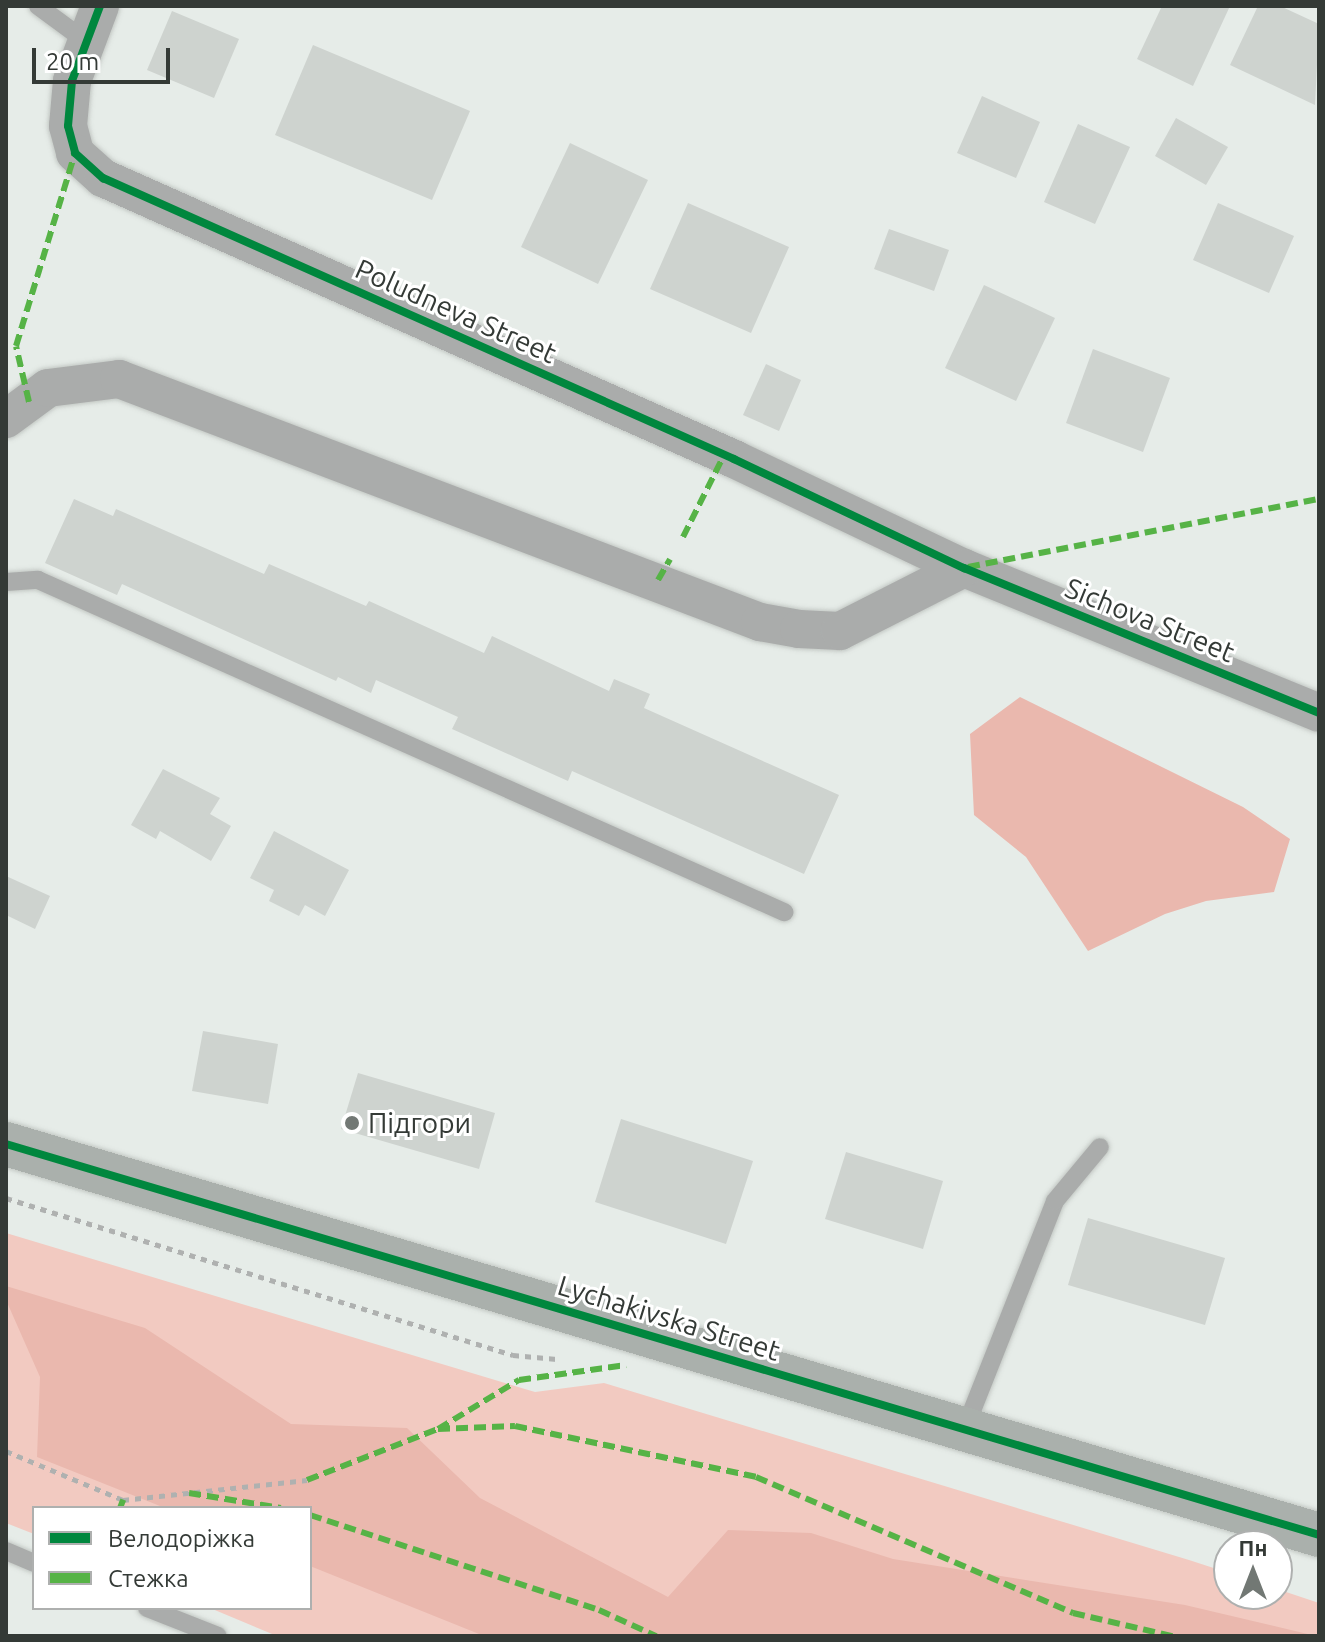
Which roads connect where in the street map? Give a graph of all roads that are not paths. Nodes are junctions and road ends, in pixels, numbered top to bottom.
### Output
1 (38, 6) edge
2 (92, 23) edge
3 (6, 419) edge
4 (964, 568) junction
5 (6, 582) edge
6 (1319, 713) edge
7 (784, 912) dead end
8 (6, 1144) edge
9 (1100, 1147) dead end
10 (964, 1431) junction
11 (1319, 1535) edge
12 (6, 1551) edge
13 (32, 1562) edge
14 (152, 1610) edge
15 (218, 1636) edge

1 - 2 lane
2 - 4 street, Poludneva Street
3 - 4 street
4 - 6 street, Sichova Street
5 - 7 lane
8 - 10 main road, Lychakivska Street
9 - 10 lane
10 - 11 main road, Lychakivska Street
12 - 13 lane
14 - 15 lane

